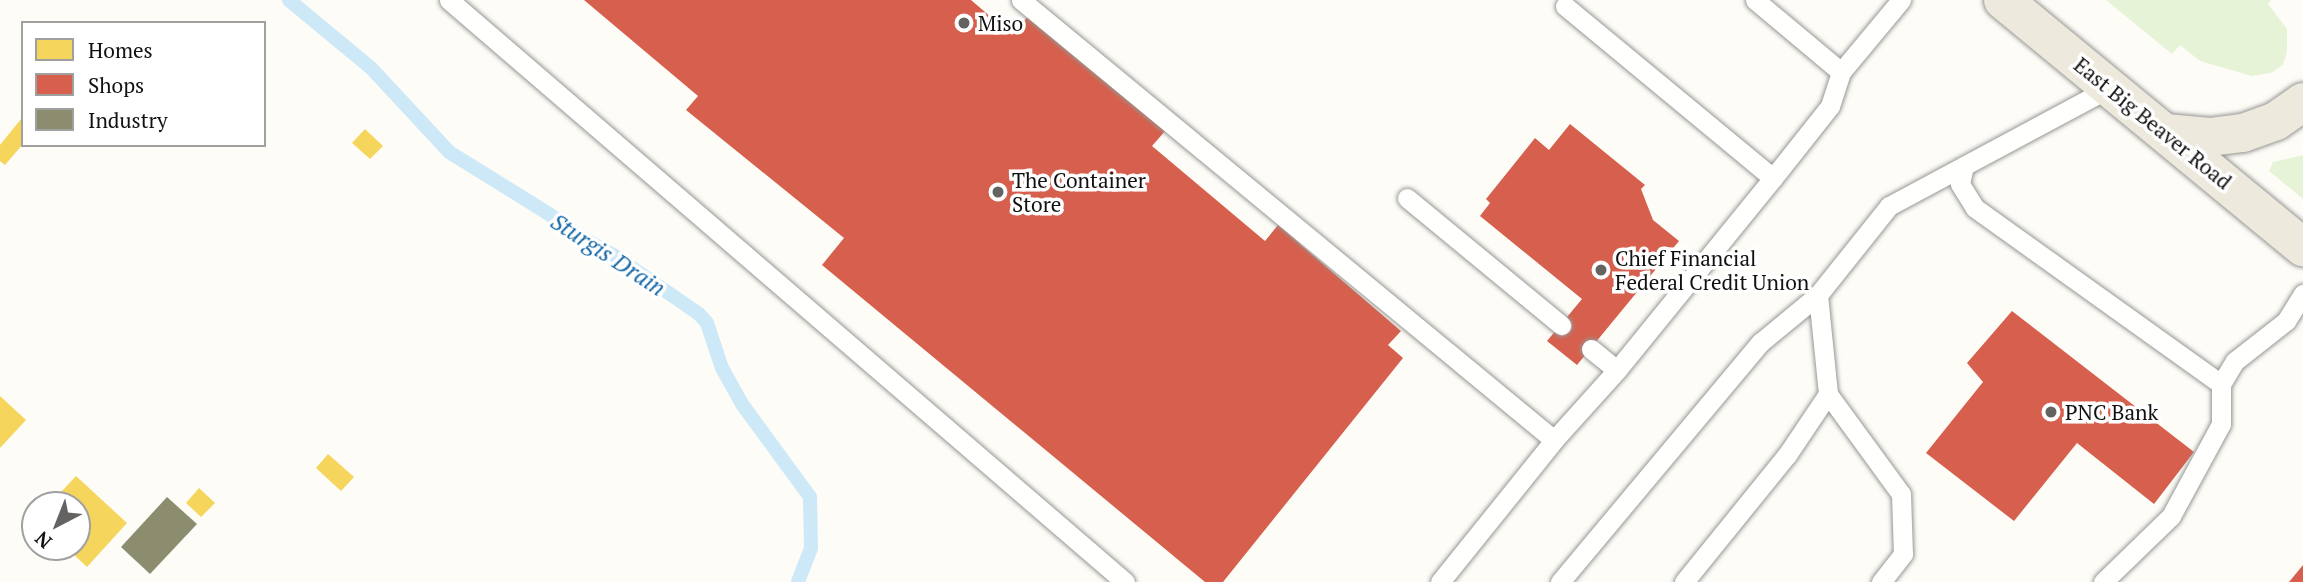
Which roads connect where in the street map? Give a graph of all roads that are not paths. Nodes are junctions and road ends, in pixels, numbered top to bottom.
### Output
1 (449, 0) edge
2 (1021, 0) edge
3 (1755, 0) edge
4 (1900, 0) edge
5 (2003, 0) edge
6 (1565, 6) dead end
7 (1842, 72) junction
8 (2109, 88) junction
9 (2303, 102) edge
10 (2166, 133) junction
11 (1964, 166) junction
12 (1773, 178) junction
13 (1408, 198) dead end
14 (2303, 247) edge
15 (2303, 294) edge
16 (1818, 295) junction
17 (1560, 325) dead end
18 (1591, 349) dead end
19 (1617, 370) junction
20 (2221, 384) junction
21 (1828, 394) junction
22 (1554, 440) junction
23 (1125, 582) edge
24 (1440, 582) edge
25 (1560, 582) edge
26 (1684, 582) edge
27 (1881, 582) edge
28 (2103, 582) edge

1 - 23 lane
2 - 22 lane
3 - 7 lane
4 - 7 lane
5 - 8 main road, East Big Beaver Road
6 - 12 lane
7 - 12 lane
8 - 10 main road, East Big Beaver Road
8 - 11 lane
9 - 10 main road
10 - 14 main road, East Big Beaver Road
11 - 16 lane
11 - 20 lane
12 - 19 lane
13 - 17 lane
15 - 20 lane
16 - 21 lane
16 - 25 lane
18 - 19 lane
19 - 22 lane
20 - 28 lane
21 - 26 lane
21 - 27 lane
22 - 24 lane

